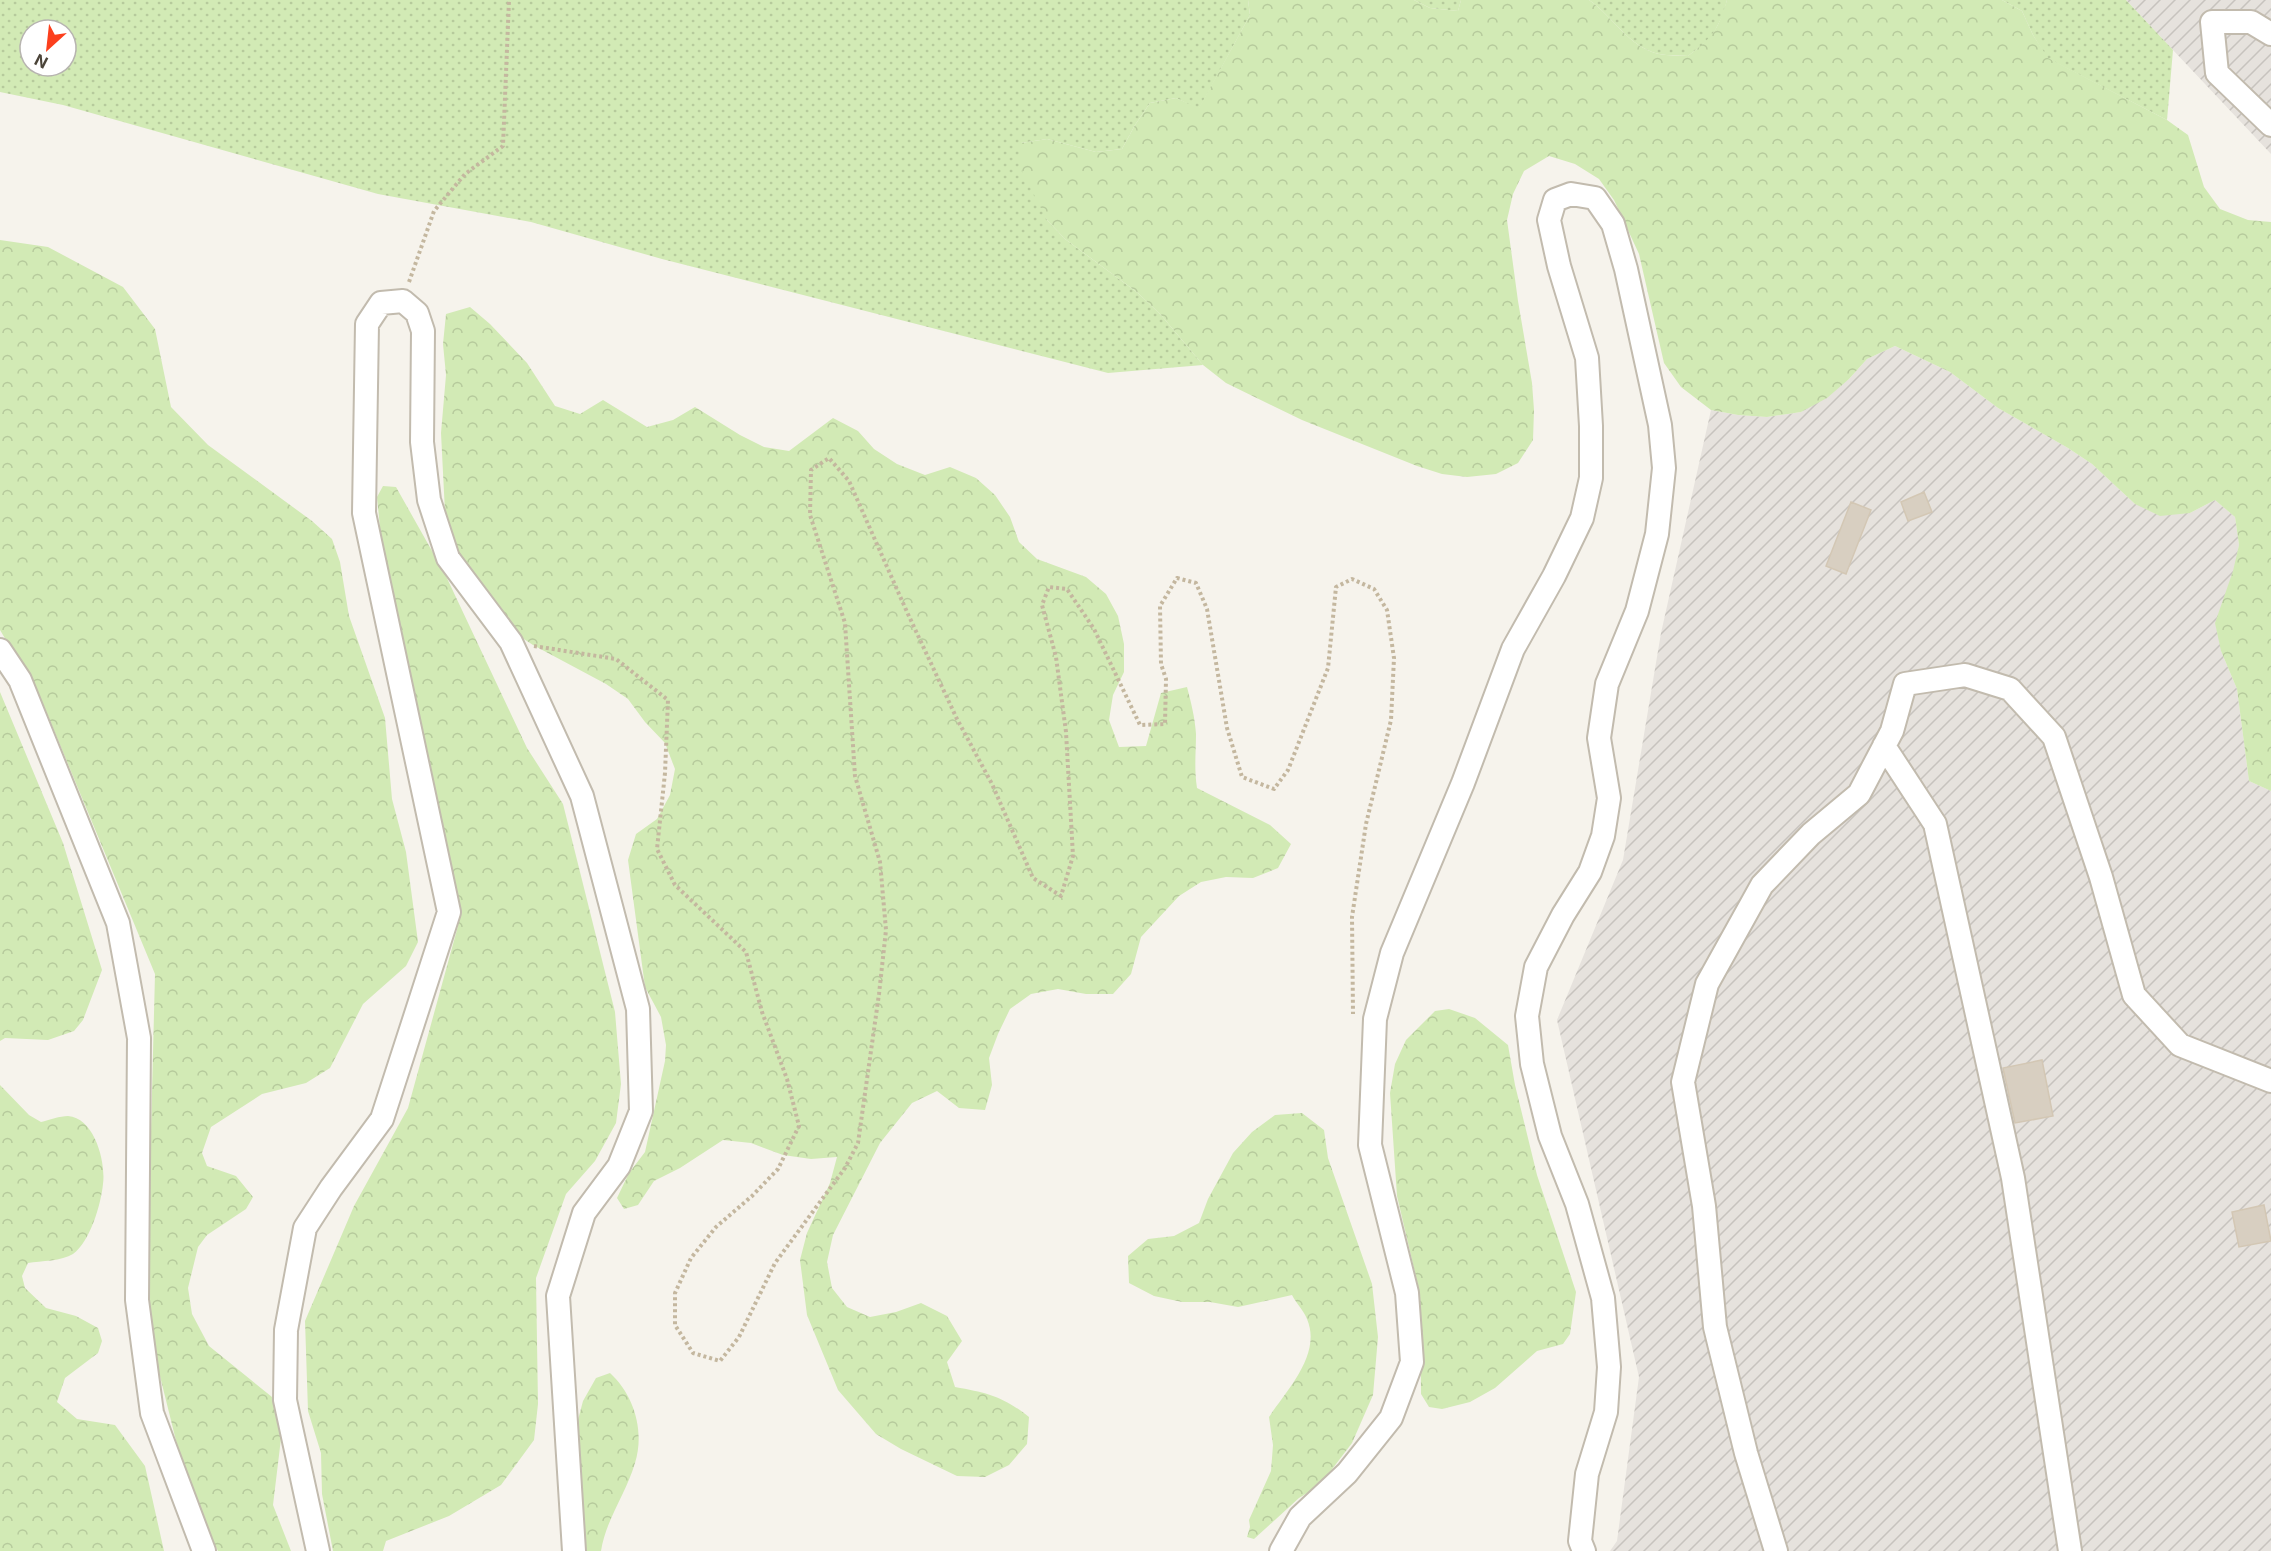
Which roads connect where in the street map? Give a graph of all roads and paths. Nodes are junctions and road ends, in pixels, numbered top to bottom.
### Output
1 (509, 0) edge
2 (2271, 34) edge
3 (2271, 125) edge
4 (403, 301) junction
5 (510, 642) junction
6 (0, 650) edge
7 (1884, 746) junction
8 (1353, 1023) dead end
9 (2271, 1081) edge
10 (204, 1551) edge
11 (318, 1551) edge
12 (574, 1551) edge
13 (1281, 1551) edge
14 (1584, 1551) edge
15 (1776, 1551) edge
16 (2070, 1551) edge

1 - 4 path
2 - 3 street
4 - 5 street
4 - 11 street
5 - 8 path
5 - 12 street
6 - 10 street
7 - 9 street
7 - 15 street
7 - 16 street
13 - 14 street

